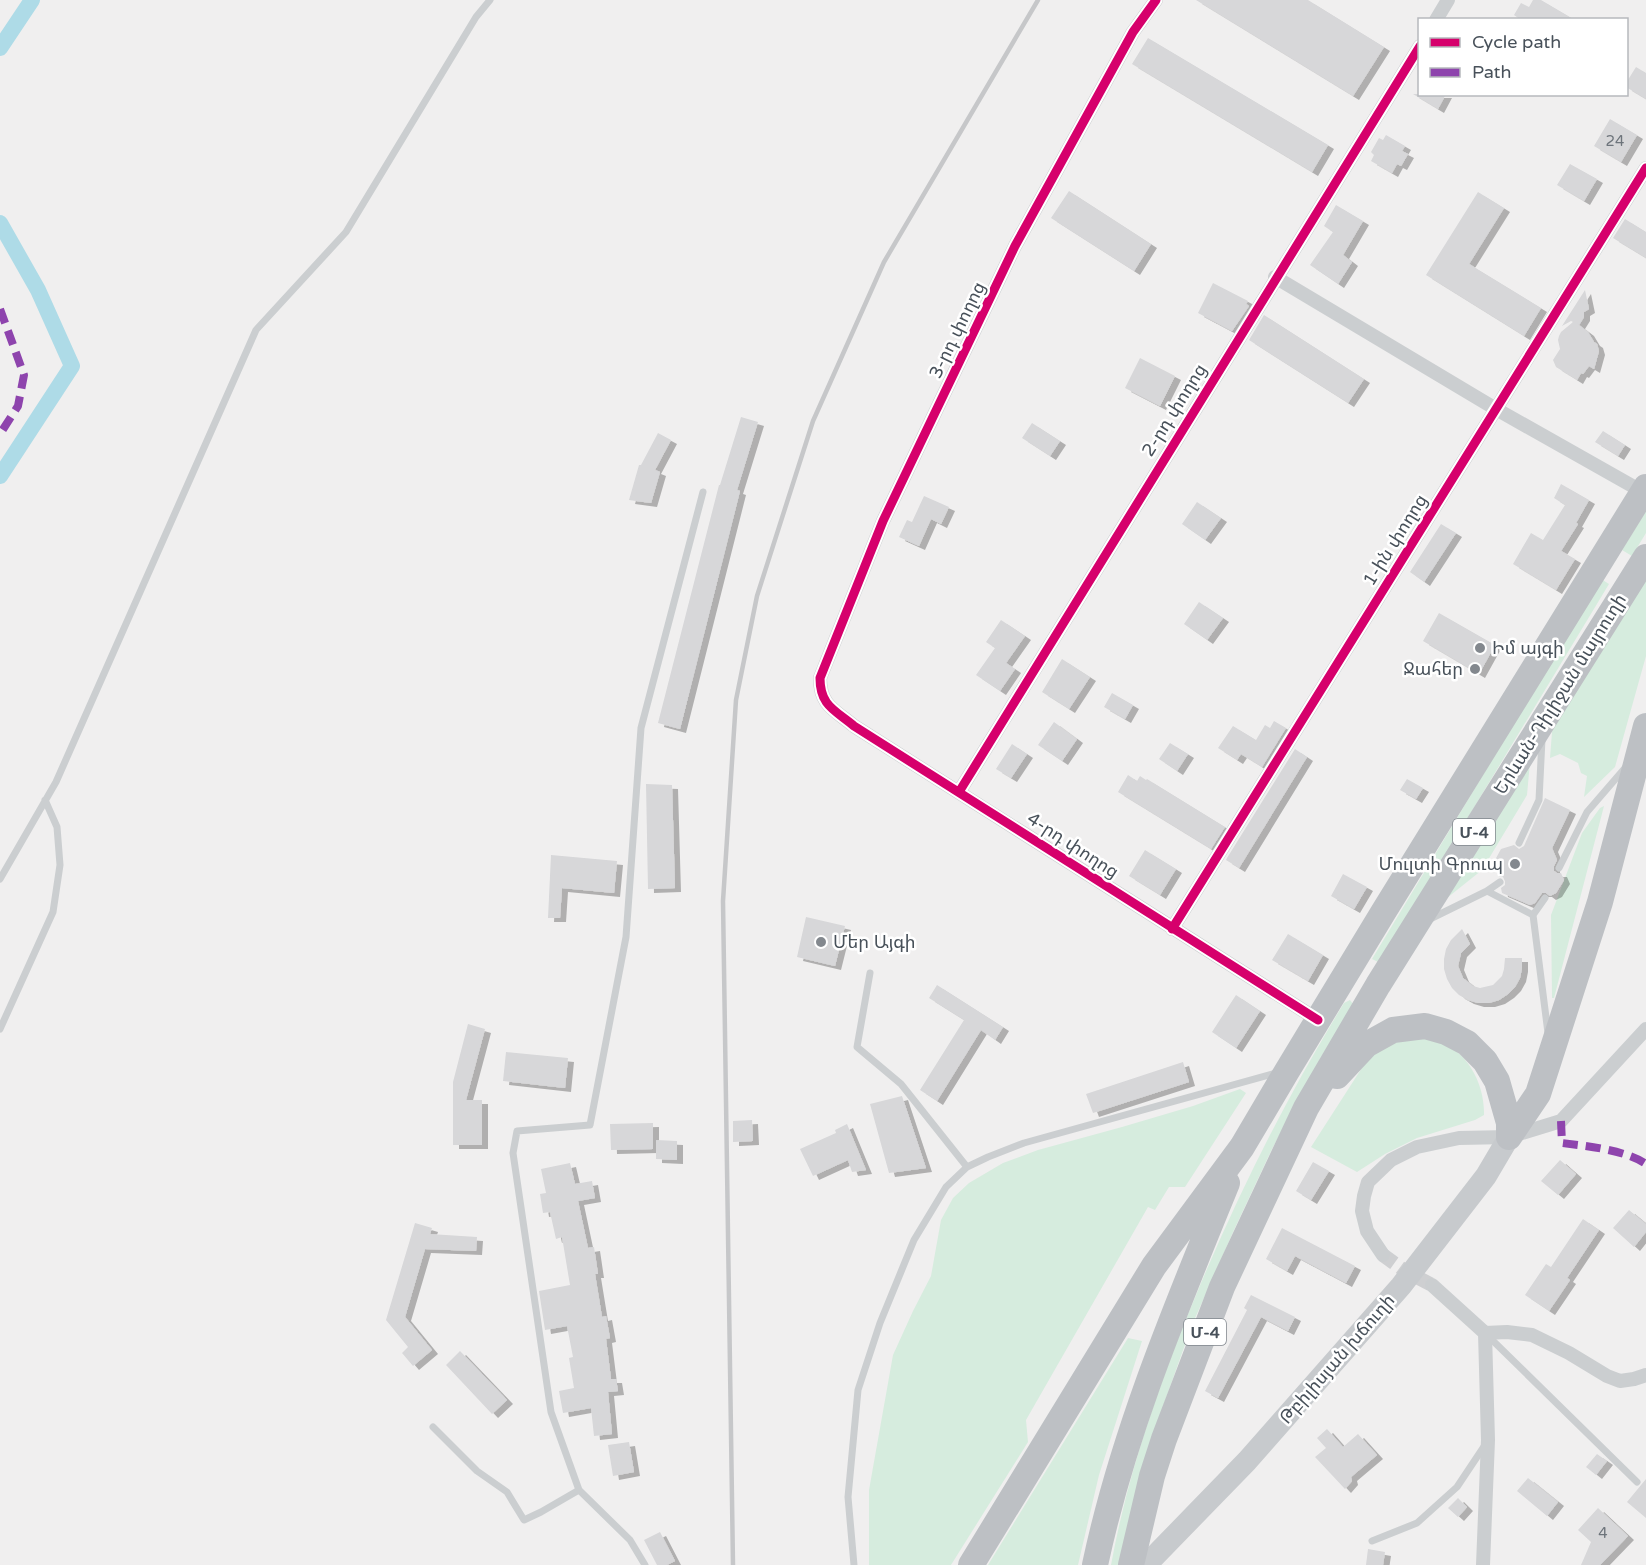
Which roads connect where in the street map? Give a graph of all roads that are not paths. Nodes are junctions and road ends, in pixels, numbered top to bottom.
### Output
1 (490, 0) edge
2 (1156, 0) edge
3 (1448, 0) edge
4 (1437, 18) edge
5 (1418, 47) edge
6 (1646, 168) edge
7 (1275, 277) junction
8 (1496, 410) junction
9 (1645, 490) edge
10 (703, 492) dead end
11 (1646, 558) edge
12 (1601, 561) junction
13 (1631, 581) junction
14 (820, 689) joint
15 (1544, 722) junction
16 (1646, 726) edge
17 (1639, 753) junction
18 (958, 792) junction
19 (45, 800) junction
20 (1519, 843) dead end
21 (1559, 868) dead end
22 (0, 879) edge
23 (1500, 882) dead end
24 (1487, 891) junction
25 (1545, 898) dead end
26 (1533, 915) junction
27 (1413, 928) junction
28 (1172, 929) junction
29 (1351, 967) junction
30 (870, 973) dead end
31 (1378, 985) junction
32 (1318, 1020) junction
33 (0, 1029) edge
34 (1646, 1029) edge
35 (1551, 1052) junction
36 (1287, 1071) junction
37 (1306, 1108) junction
38 (1509, 1137) junction
39 (1242, 1147) junction
40 (967, 1167) junction
41 (1383, 1255) tunnel mouth
42 (1432, 1285) tunnel mouth
43 (1485, 1333) junction
44 (1646, 1375) edge
45 (433, 1427) dead end
46 (1488, 1440) junction
47 (1638, 1482) dead end
48 (579, 1490) junction
49 (1372, 1541) dead end
50 (645, 1565) edge
51 (854, 1565) edge
52 (971, 1565) edge
53 (1095, 1565) edge
54 (1131, 1565) edge
55 (1146, 1565) edge
56 (1483, 1565) edge

1 - 19 lane
2 - 14 street, 3-րդ փողոց
3 - 4 street
5 - 7 street, 2-րդ փողոց
6 - 8 street, 1-ին փողոց
7 - 8 street
7 - 18 street, 2-րդ փողոց
8 - 9 street
8 - 28 street, 1-ին փողոց
9 - 12 highway, Երևան-Դիլիջան մայրուղի / Մ-4
10 - 48 lane
11 - 13 highway, Երևան-Դիլիջան մայրուղի / Մ-4
12 - 13 highway
12 - 29 highway, Երևան-Դիլիջան մայրուղի / Մ-4
13 - 15 highway, Երևան-Դիլիջան մայրուղի / Մ-4
14 - 18 street, 4-րդ փողոց
15 - 20 lane
15 - 27 highway, Երևան-Դիլիջան մայրուղի / Մ-4
16 - 17 highway
17 - 21 lane
17 - 35 highway
18 - 28 street, 4-րդ փողոց
19 - 22 lane
19 - 33 lane
23 - 24 lane
24 - 26 lane
24 - 27 lane
25 - 26 lane
26 - 35 lane
27 - 31 highway, Երևան-Դիլիջան մայրուղի / Մ-4
28 - 32 street, 4-րդ փողոց
29 - 31 highway
29 - 32 highway, Երևան-Դիլիջան մայրուղի / Մ-4
30 - 40 lane
31 - 37 highway, Երևան-Դիլիջան մայրուղի / Մ-4
32 - 36 highway, Երևան-Դիլիջան մայրուղի / Մ-4
34 - 38 street
35 - 38 highway
36 - 39 highway, Երևան-Դիլիջան մայրուղի / Մ-4
36 - 40 lane
37 - 38 highway
37 - 54 highway, Մ-4
38 - 41 street
38 - 55 main road, Թբիլիսյան խճուղի
39 - 52 highway
39 - 53 highway, Մ-4
40 - 51 lane
42 - 43 street
43 - 44 street
43 - 46 street
43 - 47 lane
45 - 48 lane
46 - 49 lane
46 - 56 street
48 - 50 lane

